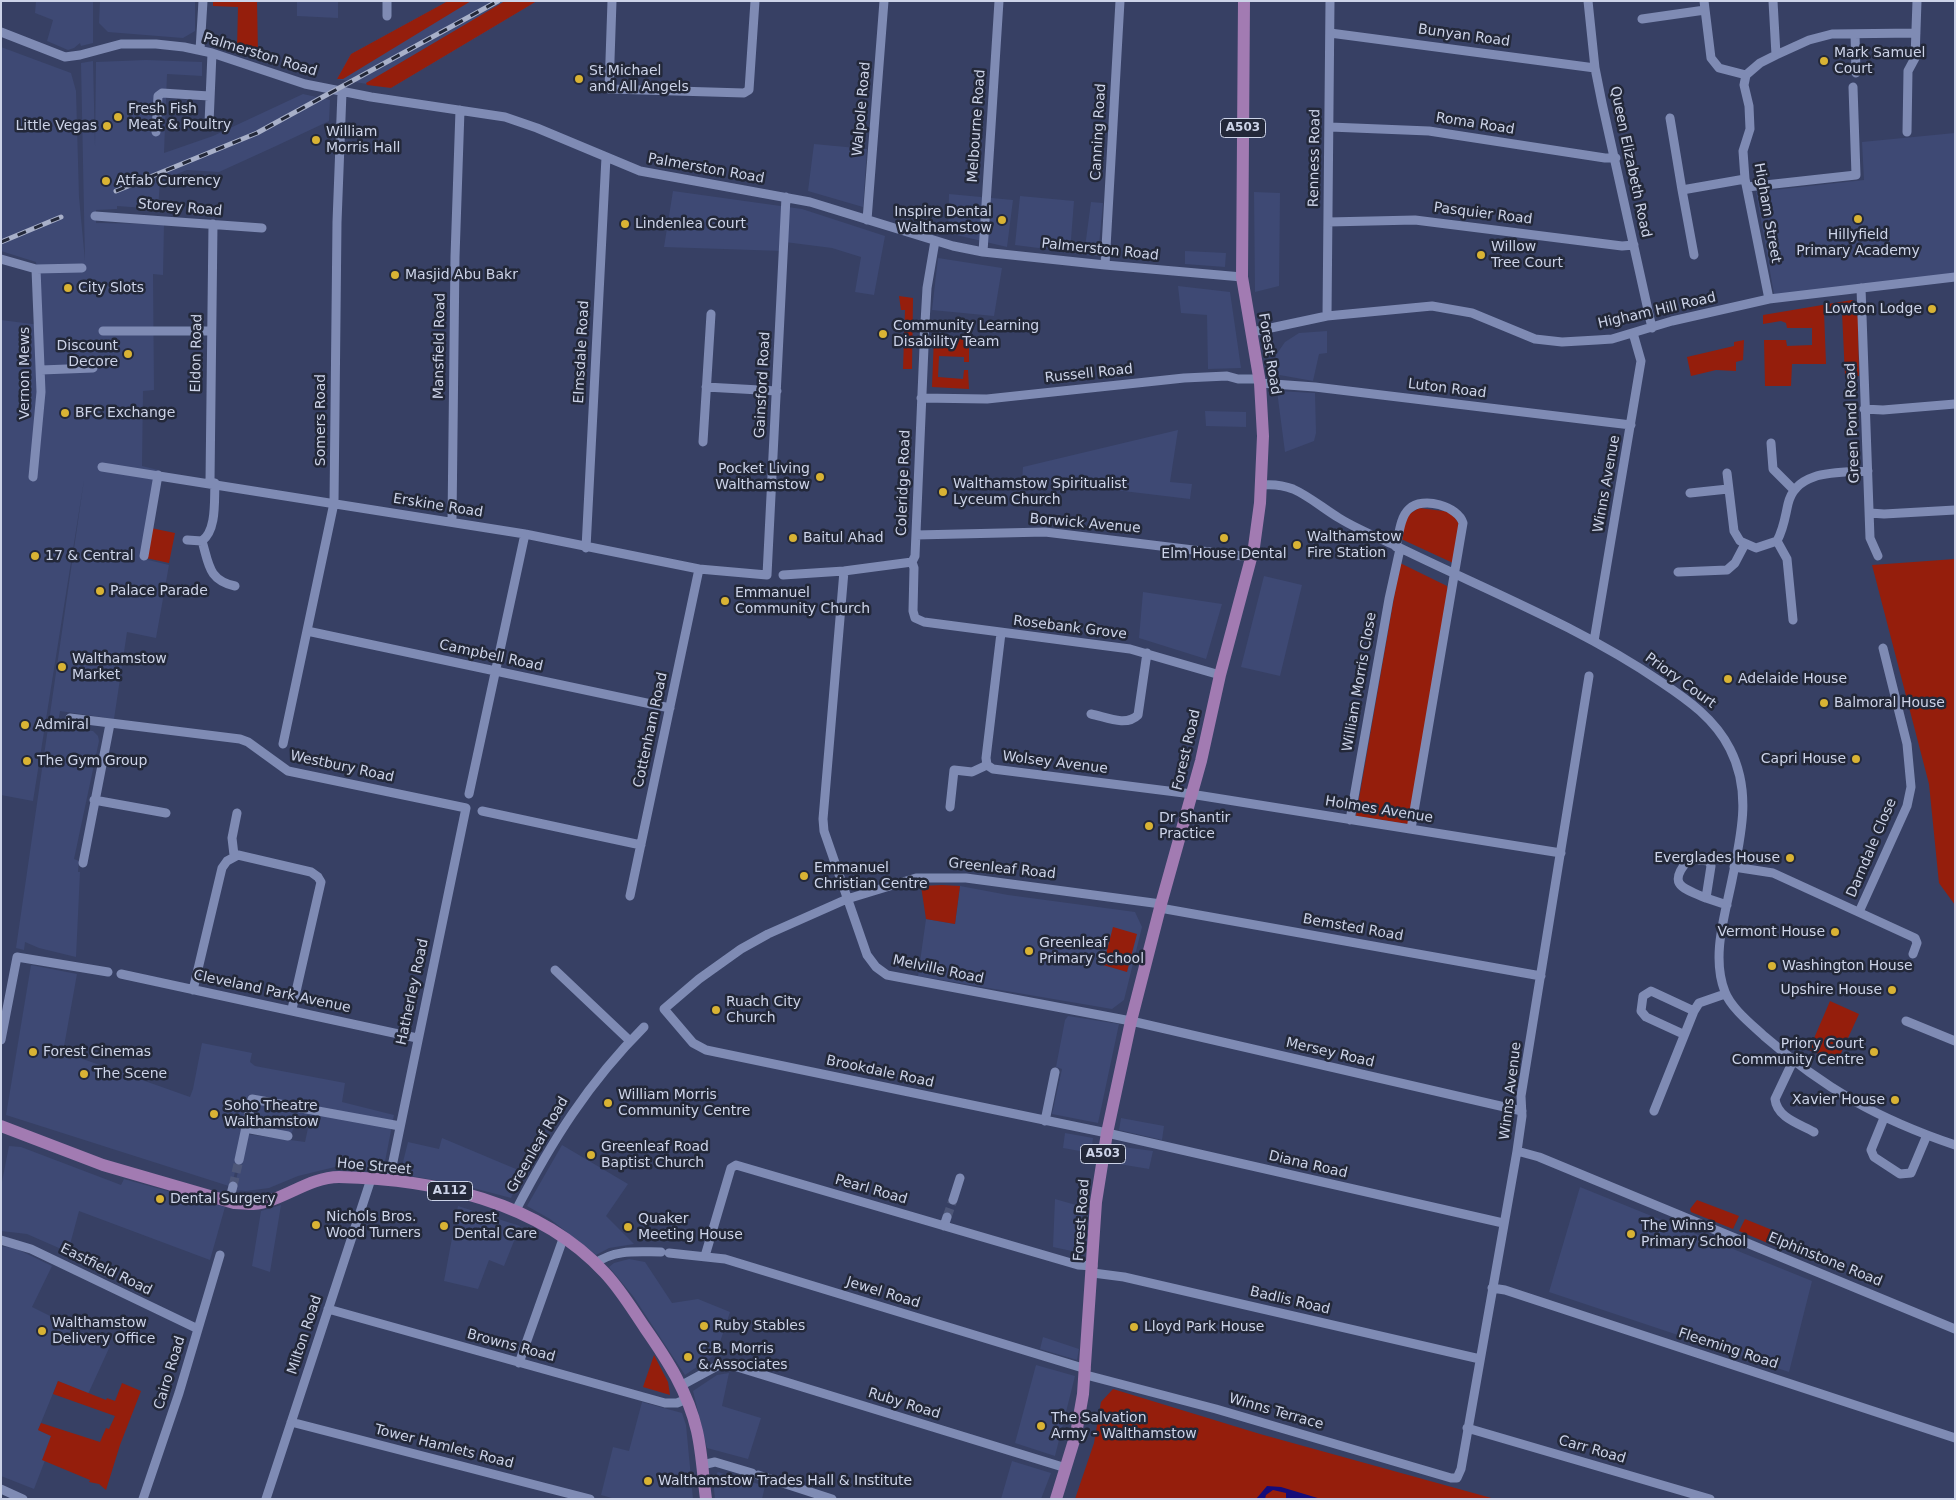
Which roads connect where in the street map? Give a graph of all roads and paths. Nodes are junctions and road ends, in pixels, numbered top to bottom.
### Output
1 (203, 1) edge
2 (387, 1) edge
3 (612, 1) edge
4 (755, 1) edge
5 (884, 1) edge
6 (1000, 1) edge
7 (1120, 1) edge
8 (1244, 1) edge
9 (1330, 1) edge
10 (1588, 1) edge
11 (1774, 1) edge
12 (1917, 1) edge
13 (1705, 6) edge
14 (387, 16) dead end
15 (1642, 19) dead end
16 (1, 32) edge
17 (1330, 32) junction
18 (1916, 33) junction
19 (1855, 34) junction
20 (200, 50) junction
21 (212, 53) junction
22 (1776, 55) junction
23 (1595, 68) junction
24 (1856, 73) dead end
25 (1746, 75) junction
26 (1853, 87) dead end
27 (341, 92) junction
28 (209, 96) junction
29 (460, 110) junction
30 (1670, 118) dead end
31 (209, 123) dead end
32 (1330, 128) junction
33 (156, 132) dead end
34 (1907, 132) dead end
35 (606, 157) junction
36 (1616, 158) junction
37 (1746, 183) junction
38 (1682, 190) junction
39 (786, 197) junction
40 (95, 216) dead end
41 (867, 220) junction
42 (1328, 222) junction
43 (213, 224) junction
44 (262, 228) dead end
45 (935, 241) junction
46 (1634, 245) junction
47 (983, 252) junction
48 (1694, 256) dead end
49 (1, 259) edge
50 (1105, 265) junction
51 (82, 268) dead end
52 (36, 269) junction
53 (1242, 277) junction
54 (1955, 277) edge
55 (1861, 288) junction
56 (1769, 298) junction
57 (711, 314) dead end
58 (1327, 316) junction
59 (1652, 328) junction
60 (103, 331) dead end
61 (210, 331) junction
62 (1252, 332) junction
63 (1633, 333) junction
64 (93, 368) dead end
65 (41, 370) junction
66 (1260, 381) junction
67 (706, 387) junction
68 (776, 391) junction
69 (921, 398) junction
70 (1955, 404) edge
71 (1864, 409) junction
72 (1631, 425) junction
73 (703, 442) dead end
74 (1771, 443) dead end
75 (102, 467) dead end
76 (1868, 471) junction
77 (1727, 473) dead end
78 (158, 475) junction
79 (33, 477) dead end
80 (212, 483) junction
81 (1261, 485) junction
82 (1728, 489) junction
83 (1794, 490) junction
84 (1690, 493) dead end
85 (334, 503) junction
86 (1955, 510) edge
87 (1870, 512) junction
88 (452, 522) junction
89 (525, 534) junction
90 (916, 535) junction
91 (187, 540) dead end
92 (202, 541) junction
93 (1777, 541) junction
94 (1745, 544) junction
95 (586, 548) junction
96 (1398, 548) junction
97 (144, 556) dead end
98 (1878, 556) dead end
99 (1251, 557) junction
100 (912, 562) junction
101 (698, 569) junction
102 (844, 571) junction
103 (1678, 572) dead end
104 (767, 575) joint
105 (783, 575) dead end
106 (1454, 575) junction
107 (235, 586) dead end
108 (915, 618) joint
109 (1793, 620) dead end
110 (307, 631) junction
111 (1001, 633) junction
112 (1594, 641) junction
113 (1882, 648) dead end
114 (1147, 653) junction
115 (495, 670) junction
116 (1220, 675) junction
117 (1588, 676) dead end
118 (670, 708) junction
119 (1091, 714) dead end
120 (70, 718) dead end
121 (110, 724) junction
122 (283, 744) dead end
123 (987, 765) junction
124 (469, 794) dead end
125 (1192, 795) junction
126 (94, 800) junction
127 (950, 807) dead end
128 (466, 808) joint
129 (482, 812) dead end
130 (166, 813) dead end
131 (237, 813) dead end
132 (1350, 820) junction
133 (1411, 829) junction
134 (641, 844) junction
135 (1561, 853) junction
136 (234, 855) junction
137 (83, 863) dead end
138 (1734, 866) junction
139 (630, 896) dead end
140 (1706, 898) junction
141 (847, 900) junction
142 (1727, 905) junction
143 (1161, 906) junction
144 (1860, 912) junction
145 (1913, 954) dead end
146 (555, 970) dead end
147 (108, 972) dead end
148 (121, 974) dead end
149 (1541, 976) junction
150 (193, 990) junction
151 (1726, 994) junction
152 (664, 1009) joint
153 (292, 1010) junction
154 (1694, 1011) junction
155 (1131, 1021) junction
156 (1906, 1021) dead end
157 (644, 1027) dead end
158 (1683, 1034) junction
159 (417, 1038) junction
160 (1, 1040) edge
161 (630, 1041) junction
162 (1955, 1041) edge
163 (1793, 1061) junction
164 (1055, 1072) dead end
165 (1522, 1111) junction
166 (1654, 1111) dead end
167 (1884, 1118) junction
168 (1046, 1121) junction
169 (1, 1126) edge
170 (400, 1126) junction
171 (245, 1128) junction
172 (1814, 1132) dead end
173 (1107, 1133) junction
174 (1927, 1135) junction
175 (288, 1136) dead end
176 (1955, 1145) edge
177 (1517, 1151) junction
178 (238, 1160) tunnel mouth
179 (960, 1178) dead end
180 (371, 1179) junction
181 (389, 1181) junction
182 (233, 1186) tunnel mouth
183 (953, 1200) tunnel mouth
184 (229, 1202) junction
185 (516, 1210) junction
186 (947, 1216) tunnel mouth
187 (1504, 1223) junction
188 (944, 1226) junction
189 (563, 1239) junction
190 (1, 1240) edge
191 (220, 1255) dead end
192 (704, 1256) junction
193 (596, 1263) junction
194 (1093, 1270) junction
195 (1492, 1288) junction
196 (328, 1309) junction
197 (198, 1329) junction
198 (1955, 1329) edge
199 (1480, 1359) junction
200 (519, 1363) junction
201 (1086, 1372) junction
202 (682, 1385) junction
203 (687, 1399) junction
204 (291, 1422) junction
205 (1467, 1428) junction
206 (1955, 1438) edge
207 (702, 1465) junction
208 (1066, 1468) junction
209 (1457, 1478) joint
210 (1, 1489) edge
211 (23, 1499) edge
212 (143, 1499) edge
213 (266, 1499) edge
214 (590, 1499) edge
215 (706, 1499) edge
216 (832, 1499) edge
217 (1056, 1499) edge
218 (1710, 1499) edge

1 - 20 street
2 - 14 street
3 - 4 street
5 - 41 street, Walpole Road
6 - 47 street, Melbourne Road
7 - 50 street, Canning Road
8 - 53 main road, Forest Road / A503
9 - 17 street, Renness Road
10 - 23 street, Queen Elizabeth Road
11 - 22 street
12 - 18 street
13 - 15 street
13 - 25 street
16 - 20 street, Palmerston Road
17 - 23 street, Bunyan Road
17 - 32 street, Renness Road
18 - 19 street
18 - 34 street
19 - 22 street
19 - 24 street
20 - 21 street, Palmerston Road
21 - 27 street, Palmerston Road
21 - 28 street
22 - 25 street
23 - 36 street, Queen Elizabeth Road
25 - 37 street, Higham Street
26 - 37 street
27 - 29 street, Palmerston Road
27 - 85 street, Somers Road
28 - 31 street
28 - 33 street
29 - 35 street, Palmerston Road
29 - 88 street, Mansfield Road
30 - 38 street
32 - 36 street, Roma Road
32 - 42 street, Renness Road
35 - 39 street, Palmerston Road
35 - 95 street, Elmsdale Road
36 - 46 street, Queen Elizabeth Road
37 - 38 street
37 - 56 street, Higham Street
38 - 48 street
39 - 41 street, Palmerston Road
39 - 68 street, Gainsford Road
40 - 43 street, Storey Road
41 - 45 street, Palmerston Road
42 - 46 street, Pasquier Road
42 - 58 street, Renness Road
43 - 44 street, Storey Road
43 - 61 street, Eldon Road
45 - 47 street, Palmerston Road
45 - 69 street, Coleridge Road
46 - 59 street, Queen Elizabeth Road
47 - 50 street, Palmerston Road
49 - 52 street
50 - 53 street, Palmerston Road
51 - 52 street
52 - 65 street, Vernon Mews
53 - 62 main road, Forest Road / A503
54 - 55 street, Higham Hill Road
55 - 56 street, Higham Hill Road
55 - 71 street, Green Pond Road
56 - 59 street, Higham Hill Road
57 - 67 street
58 - 62 street, Higham Hill Road
58 - 63 street, Higham Hill Road
59 - 63 street, Higham Hill Road
60 - 61 street
61 - 80 street, Eldon Road
62 - 66 main road, Forest Road / A503
63 - 72 street, Winns Avenue
64 - 65 street
65 - 79 street, Vernon Mews
66 - 69 street, Russell Road
66 - 72 street, Luton Road
66 - 81 main road, Forest Road / A503
67 - 68 street
67 - 73 street
68 - 104 street, Gainsford Road
69 - 90 street, Coleridge Road
70 - 71 street
71 - 76 street, Green Pond Road
72 - 112 street, Winns Avenue
74 - 83 street
75 - 78 street, Erskine Road
76 - 83 street
76 - 87 street, Green Pond Road
77 - 82 street
78 - 80 street, Erskine Road
78 - 97 street
80 - 85 street, Erskine Road
80 - 92 street, Eldon Road
81 - 96 street, Priory Court
81 - 99 main road, Forest Road / A503
82 - 84 street
82 - 94 street
83 - 93 street
85 - 88 street, Erskine Road
85 - 110 street, Somers Road
86 - 87 street
87 - 98 street, Green Pond Road
88 - 89 street, Erskine Road
89 - 95 street, Erskine Road
89 - 115 street
90 - 99 street, Borwick Avenue
90 - 100 street, Coleridge Road
91 - 92 street
92 - 107 street
93 - 94 street
93 - 109 street
94 - 103 street
95 - 101 street, Erskine Road
96 - 106 street, Priory Court
96 - 106 street, William Morris Close
96 - 132 street, William Morris Close
99 - 116 main road, Forest Road / A503
100 - 102 street
100 - 108 street, Coleridge Road
101 - 104 street, Erskine Road
101 - 118 street, Cottenham Road
102 - 105 street
102 - 141 street, Melville Road
106 - 112 street, Priory Court
106 - 133 street
108 - 111 street, Rosebank Grove
110 - 115 street, Campbell Road
110 - 122 street, Somers Road
111 - 114 street, Rosebank Grove
111 - 123 street, Wolsey Avenue
112 - 138 street, Priory Court
113 - 144 street, Darndale Close
114 - 116 street, Rosebank Grove
114 - 119 street
115 - 118 street, Campbell Road
115 - 124 street
116 - 125 main road, Forest Road / A503
117 - 135 street, Winns Avenue
118 - 134 street, Cottenham Road
120 - 121 street, Westbury Road
121 - 126 street
121 - 128 street, Westbury Road
123 - 125 street, Wolsey Avenue
123 - 127 street
125 - 132 street, Holmes Avenue
125 - 143 main road, Forest Road / A503
126 - 130 street
126 - 137 street
128 - 159 street, Hatherley Road
129 - 134 street
131 - 136 street
132 - 133 street, Holmes Avenue
133 - 135 street, Holmes Avenue
134 - 139 street, Cottenham Road
135 - 149 street, Winns Avenue
136 - 150 street
136 - 153 street
138 - 142 street, Priory Court
138 - 144 street
140 - 140 street
140 - 142 street
141 - 143 street, Greenleaf Road
141 - 152 street, Greenleaf Road
141 - 155 street, Melville Road
142 - 151 street, Priory Court
143 - 149 street, Bemsted Road
143 - 155 main road, Forest Road / A503
144 - 145 street
146 - 161 street
147 - 160 street
148 - 150 street, Cleveland Park Avenue
149 - 165 street, Winns Avenue
150 - 153 street, Cleveland Park Avenue
151 - 154 street
151 - 163 street, Priory Court
152 - 168 street, Brookdale Road
153 - 159 street, Cleveland Park Avenue
154 - 158 street
154 - 158 street
155 - 165 street, Mersey Road
155 - 173 main road, Forest Road / A503
156 - 162 street
157 - 161 street, Greenleaf Road
158 - 166 street
159 - 170 street, Hatherley Road
161 - 185 street, Greenleaf Road
163 - 167 street, Priory Court
163 - 172 street
164 - 168 street
165 - 177 street, Winns Avenue
167 - 174 street, Priory Court
167 - 174 street
168 - 173 street, Brookdale Road
169 - 184 main road, Hoe Street / A112
170 - 171 street
170 - 181 street, Hatherley Road
171 - 175 street
171 - 178 street
173 - 187 street, Diana Road
173 - 194 main road, Forest Road / A503
174 - 176 street, Priory Court
177 - 187 street, Winns Avenue
177 - 198 street, Elphinstone Road
179 - 183 street
180 - 181 main road, Hoe Street / A112
180 - 184 main road, Hoe Street / A112
180 - 196 street, Milton Road
181 - 185 main road, Hoe Street / A112
182 - 184 street
185 - 189 main road, Hoe Street / A112
186 - 188 street
187 - 195 street, Winns Avenue
188 - 192 street, Pearl Road
188 - 194 street, Pearl Road
189 - 193 main road, Hoe Street / A112
189 - 200 street
190 - 197 street, Eastfield Road
191 - 197 street, Cairo Road
192 - 193 street, Jewel Road
192 - 201 street, Jewel Road
193 - 202 main road, Hoe Street / A112
194 - 199 street, Badlis Road
194 - 201 main road, Forest Road / A503
195 - 199 street, Winns Avenue
195 - 206 street, Fleeming Road
196 - 200 street, Browns Road
196 - 204 street, Milton Road
197 - 212 street, Cairo Road
199 - 205 street, Winns Avenue
200 - 203 street, Browns Road
201 - 208 main road, Forest Road / A503
201 - 209 street, Winns Terrace
202 - 203 main road, Hoe Street / A112
202 - 208 street, Ruby Road
203 - 207 main road, Hoe Street / A112
204 - 213 street, Milton Road
204 - 214 street, Tower Hamlets Road
205 - 209 street, Winns Avenue
205 - 218 street, Carr Road
207 - 215 main road, Hoe Street / A112
207 - 216 street
208 - 217 main road, Forest Road / A503
210 - 211 street

